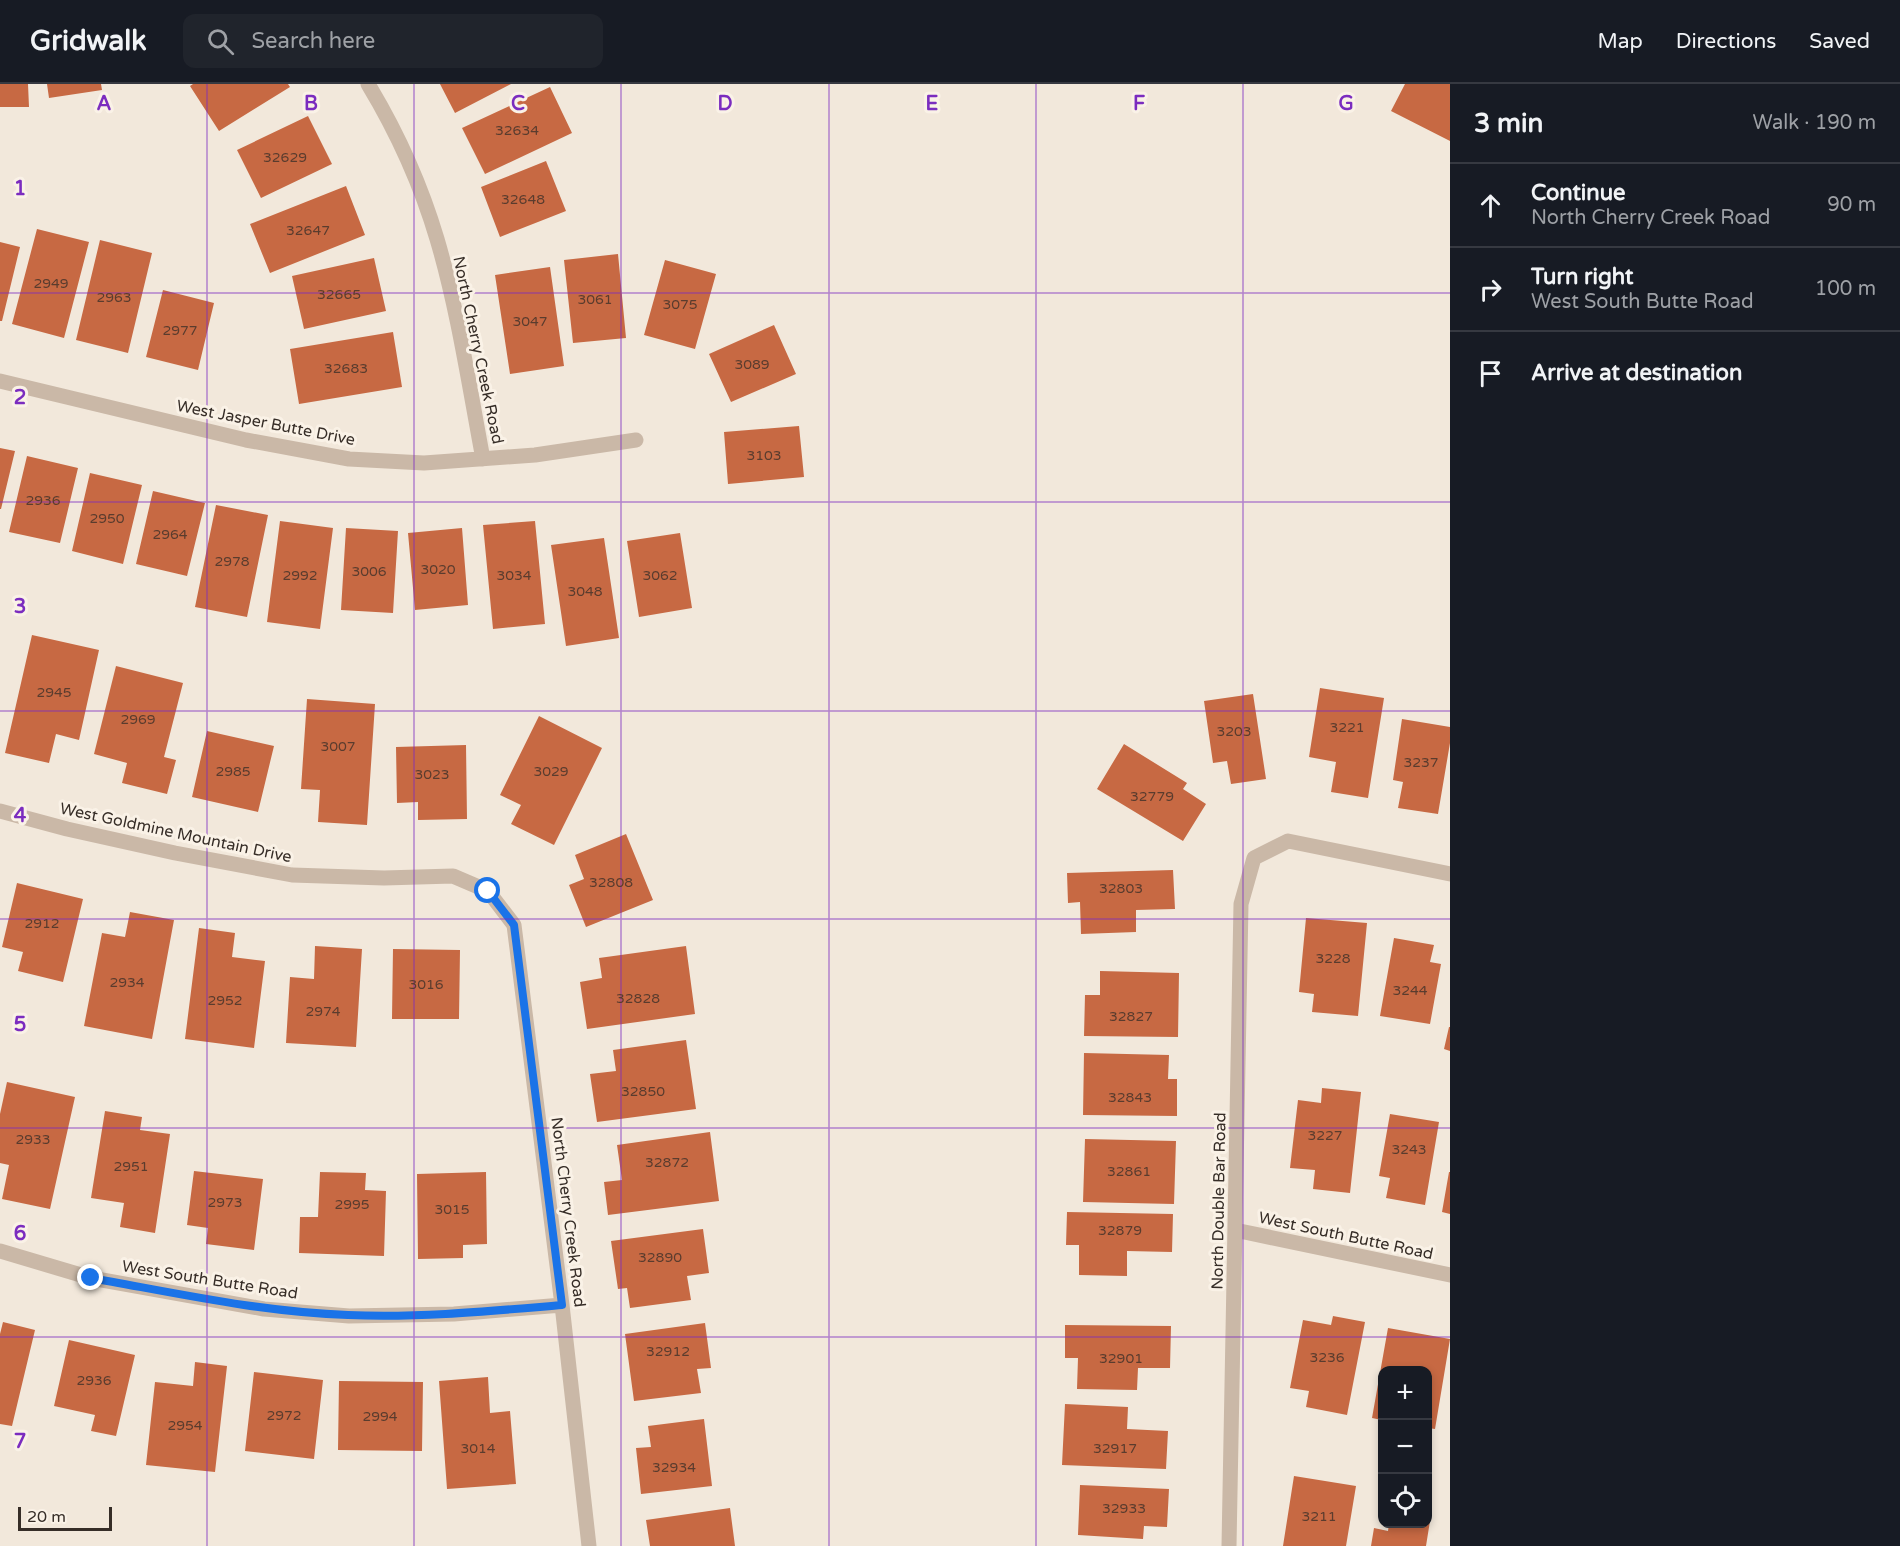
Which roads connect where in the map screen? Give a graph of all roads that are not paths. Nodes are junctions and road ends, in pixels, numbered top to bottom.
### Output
1 (368, 84) edge
2 (0, 381) edge
3 (636, 440) dead end
4 (483, 459) junction
5 (0, 811) edge
6 (1450, 874) edge
7 (488, 891) joint
8 (1235, 1230) junction
9 (0, 1251) edge
10 (1450, 1275) edge
11 (562, 1305) junction
12 (589, 1546) edge
13 (1229, 1546) edge

1 - 4 street, North Cherry Creek Road
2 - 4 street, West Jasper Butte Drive
3 - 4 street, West Jasper Butte Drive
5 - 7 street, West Goldmine Mountain Drive
6 - 8 street, North Double Bar Road
7 - 11 street, North Cherry Creek Road
8 - 10 street, West South Butte Road
8 - 13 street, North Double Bar Road
9 - 11 street, West South Butte Road
11 - 12 street, North Cherry Creek Road

